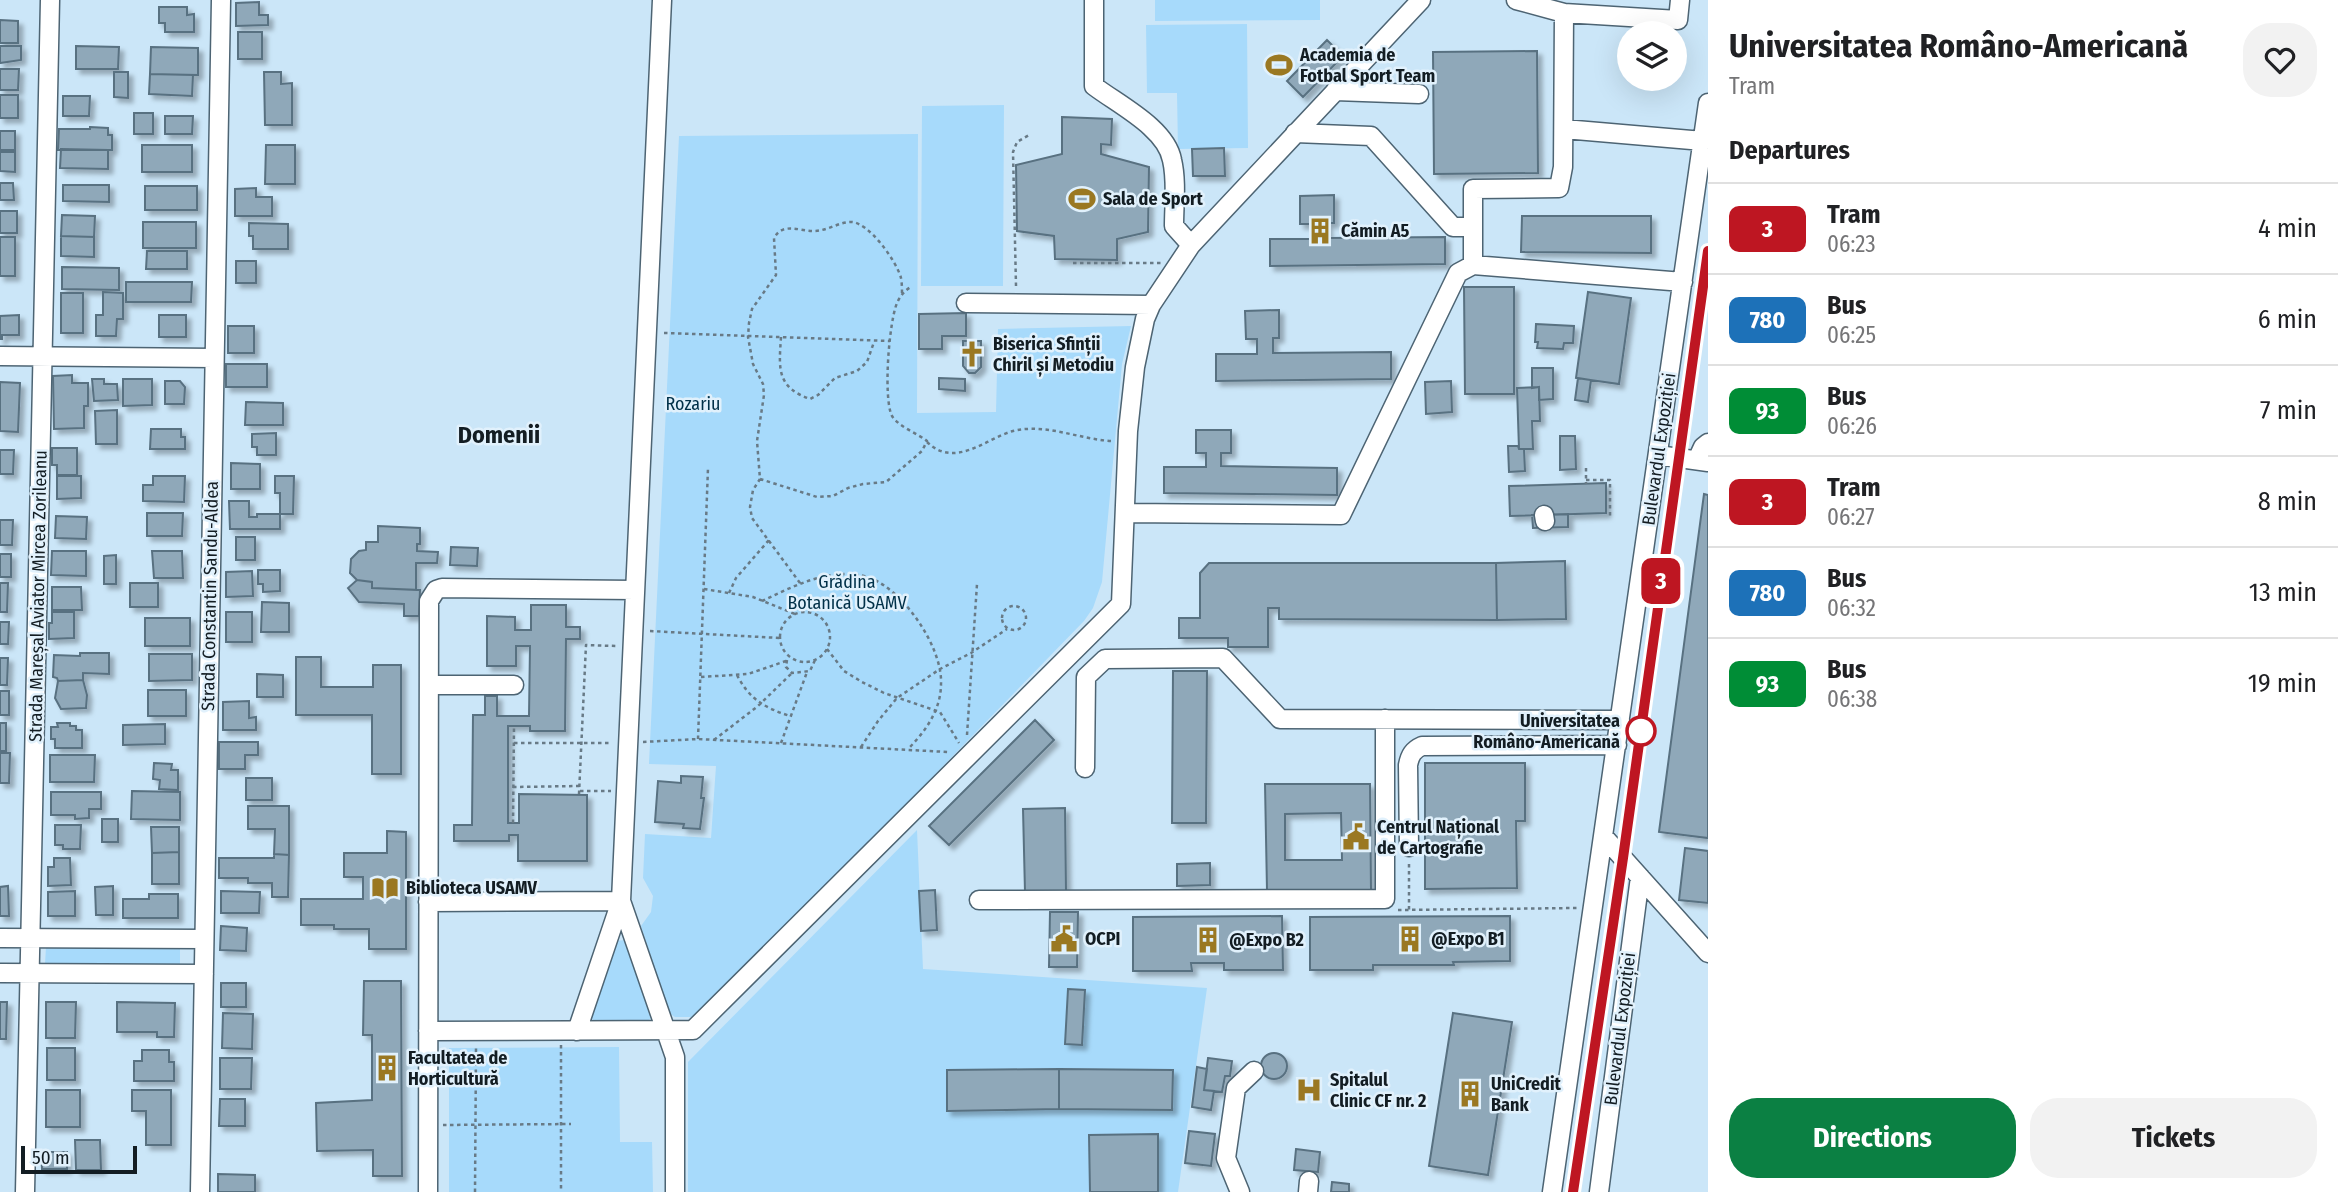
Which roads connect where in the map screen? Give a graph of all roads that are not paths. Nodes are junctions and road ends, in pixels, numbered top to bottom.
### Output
1 (50, 0) edge
2 (221, 0) edge
3 (662, 0) edge
4 (1094, 0) edge
5 (1421, 0) edge
6 (1516, 0) edge
7 (1680, 0) edge
8 (1564, 13) junction
9 (1335, 92) junction
10 (1419, 94) dead end
11 (1708, 103) edge
12 (1564, 130) junction
13 (1296, 134) junction
14 (1703, 141) junction
15 (1473, 227) junction
16 (1191, 245) junction
17 (1473, 265) junction
18 (1683, 282) junction
19 (966, 303) dead end
20 (1151, 305) junction
21 (0, 356) edge
22 (43, 356) junction
23 (214, 358) junction
24 (1708, 443) edge
25 (1658, 455) junction
26 (1702, 461) edge
27 (1126, 513) junction
28 (635, 590) junction
29 (429, 685) junction
30 (514, 685) dead end
31 (1385, 719) junction
32 (1620, 720) junction
33 (1617, 745) junction
34 (1085, 768) dead end
35 (1604, 837) junction
36 (1409, 848) road end
37 (1640, 877) junction
38 (979, 900) dead end
39 (621, 901) junction
40 (428, 902) junction
41 (0, 938) edge
42 (31, 939) junction
43 (204, 939) junction
44 (1708, 954) edge
45 (0, 973) edge
46 (30, 973) junction
47 (204, 974) junction
48 (428, 1031) junction
49 (569, 1031) junction
50 (665, 1031) junction
51 (1254, 1072) dead end
52 (25, 1192) edge
53 (200, 1192) edge
54 (428, 1192) edge
55 (675, 1192) edge
56 (1240, 1192) edge
57 (1552, 1192) edge
58 (1599, 1192) edge

1 - 22 street, Strada Mareșal Aviator Mircea Zorileanu
2 - 23 street, Strada Constantin Sandu-Aldea
3 - 28 street
4 - 16 street
5 - 9 street
6 - 8 street
7 - 8 street
8 - 12 street
9 - 10 street
9 - 13 street
11 - 14 street, Bulevardul Expoziției
12 - 14 street
12 - 15 street
13 - 15 street
13 - 16 street
14 - 18 street, Bulevardul Expoziției
15 - 17 street
16 - 20 street
17 - 18 street
17 - 27 street
18 - 25 street, Bulevardul Expoziției
19 - 20 street
20 - 27 street
21 - 22 street
22 - 23 street
22 - 42 street, Strada Mareșal Aviator Mircea Zorileanu
23 - 43 street, Strada Constantin Sandu-Aldea
24 - 26 street
25 - 26 street
25 - 32 street, Bulevardul Expoziției
27 - 50 street
28 - 29 street
28 - 39 street
29 - 30 street
29 - 40 street
31 - 32 street
31 - 34 street
31 - 38 street
32 - 33 street, Bulevardul Expoziției
33 - 35 street, Bulevardul Expoziției
33 - 36 street
35 - 37 street
35 - 57 street, Bulevardul Expoziției
37 - 44 street
37 - 58 street, Bulevardul Expoziției
39 - 40 street
39 - 49 street
39 - 50 street
40 - 48 street
41 - 42 street
42 - 43 street
42 - 46 street, Strada Mareșal Aviator Mircea Zorileanu
43 - 47 street, Strada Constantin Sandu-Aldea
45 - 46 street
46 - 47 street
46 - 52 street, Strada Mareșal Aviator Mircea Zorileanu
47 - 53 street, Strada Constantin Sandu-Aldea
48 - 49 street
48 - 54 street
49 - 50 street
50 - 55 street
51 - 56 street

